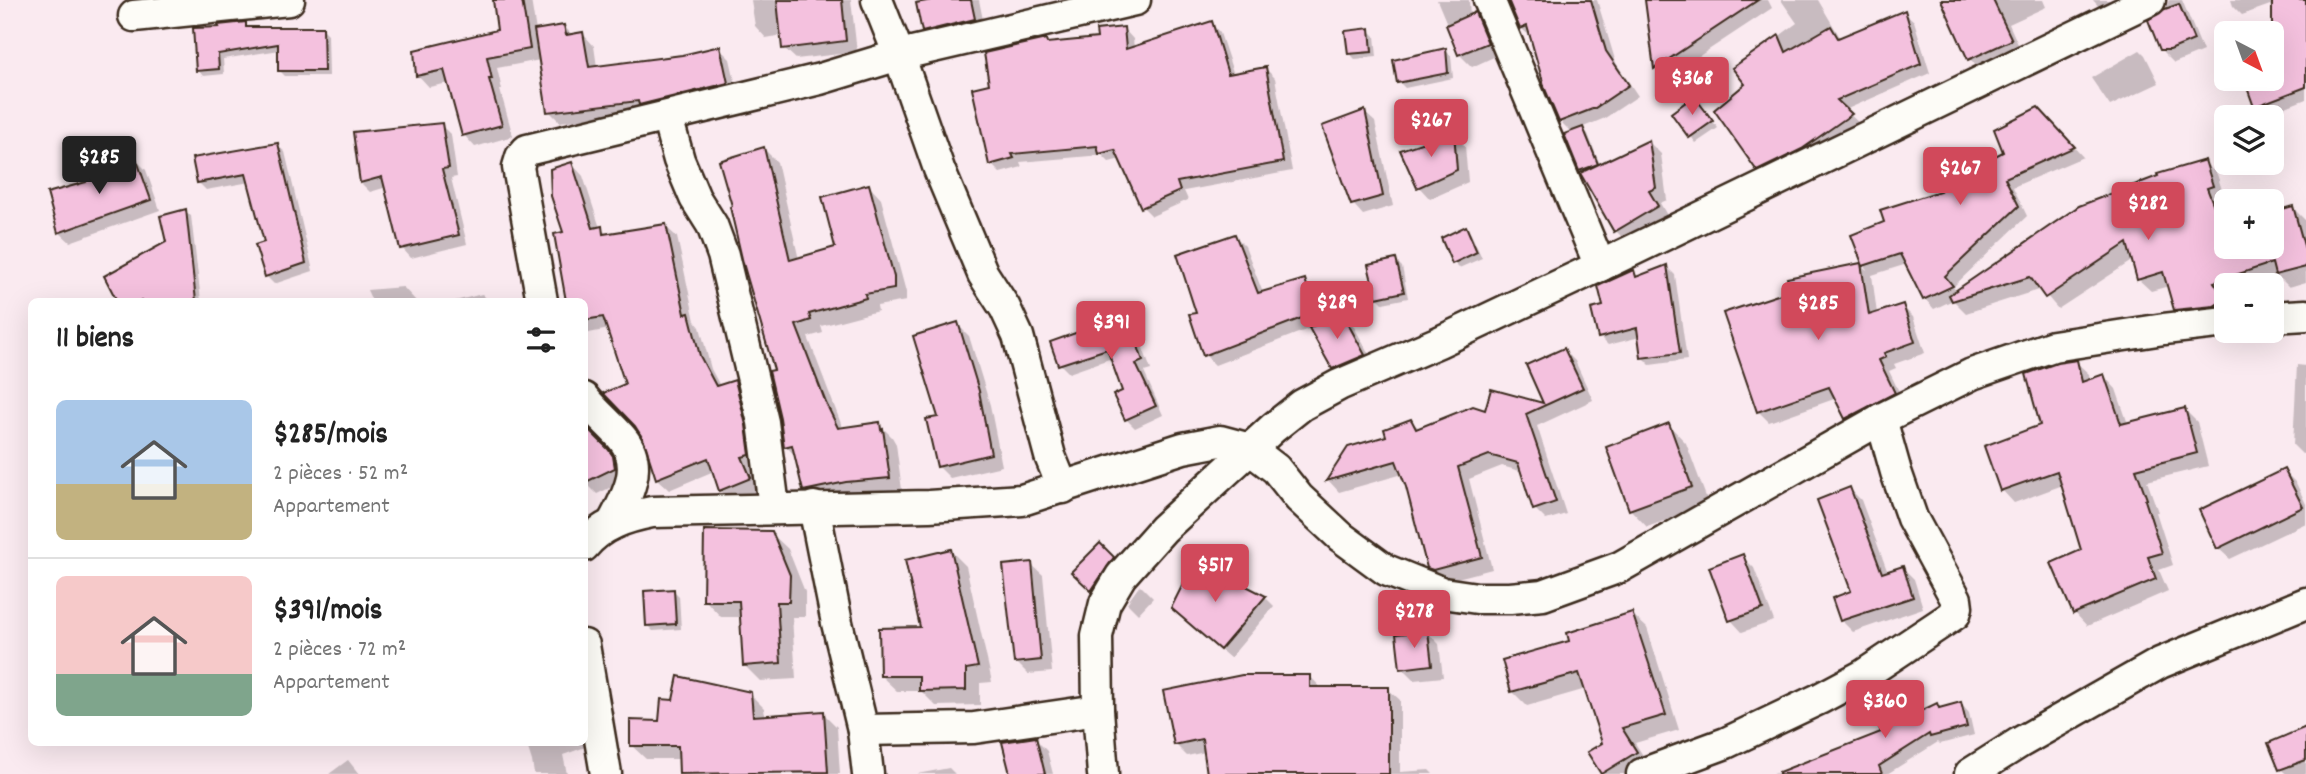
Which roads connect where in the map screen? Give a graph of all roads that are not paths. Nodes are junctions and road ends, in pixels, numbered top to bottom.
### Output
1 (289, 0) edge
2 (877, 0) edge
3 (1135, 0) edge
4 (1489, 0) edge
5 (2150, 0) edge
6 (134, 16) dead end
7 (899, 55) junction
8 (667, 117) junction
9 (1600, 266) junction
10 (541, 298) edge
11 (2306, 315) edge
12 (2284, 316) edge
13 (2214, 323) edge
14 (588, 403) edge
15 (1881, 419) junction
16 (1250, 449) junction
17 (1063, 488) junction
18 (814, 507) junction
19 (774, 508) junction
20 (612, 524) junction
21 (588, 542) edge
22 (2306, 603) edge
23 (588, 668) edge
24 (1098, 709) junction
25 (863, 730) junction
26 (606, 774) edge
27 (868, 774) edge
28 (1103, 774) edge
29 (1642, 774) edge
30 (1970, 774) edge

1 - 6 street
2 - 7 street
3 - 7 street
4 - 9 street
5 - 9 street
7 - 8 street
7 - 17 street
8 - 10 street
8 - 19 street
9 - 16 street
11 - 12 street
13 - 15 street
14 - 20 street
15 - 16 street
15 - 29 street
16 - 17 street
16 - 24 street
17 - 18 street
18 - 19 street
18 - 25 street
19 - 20 street
20 - 21 street
22 - 30 street
23 - 26 street
24 - 25 street
24 - 28 street
25 - 27 street

